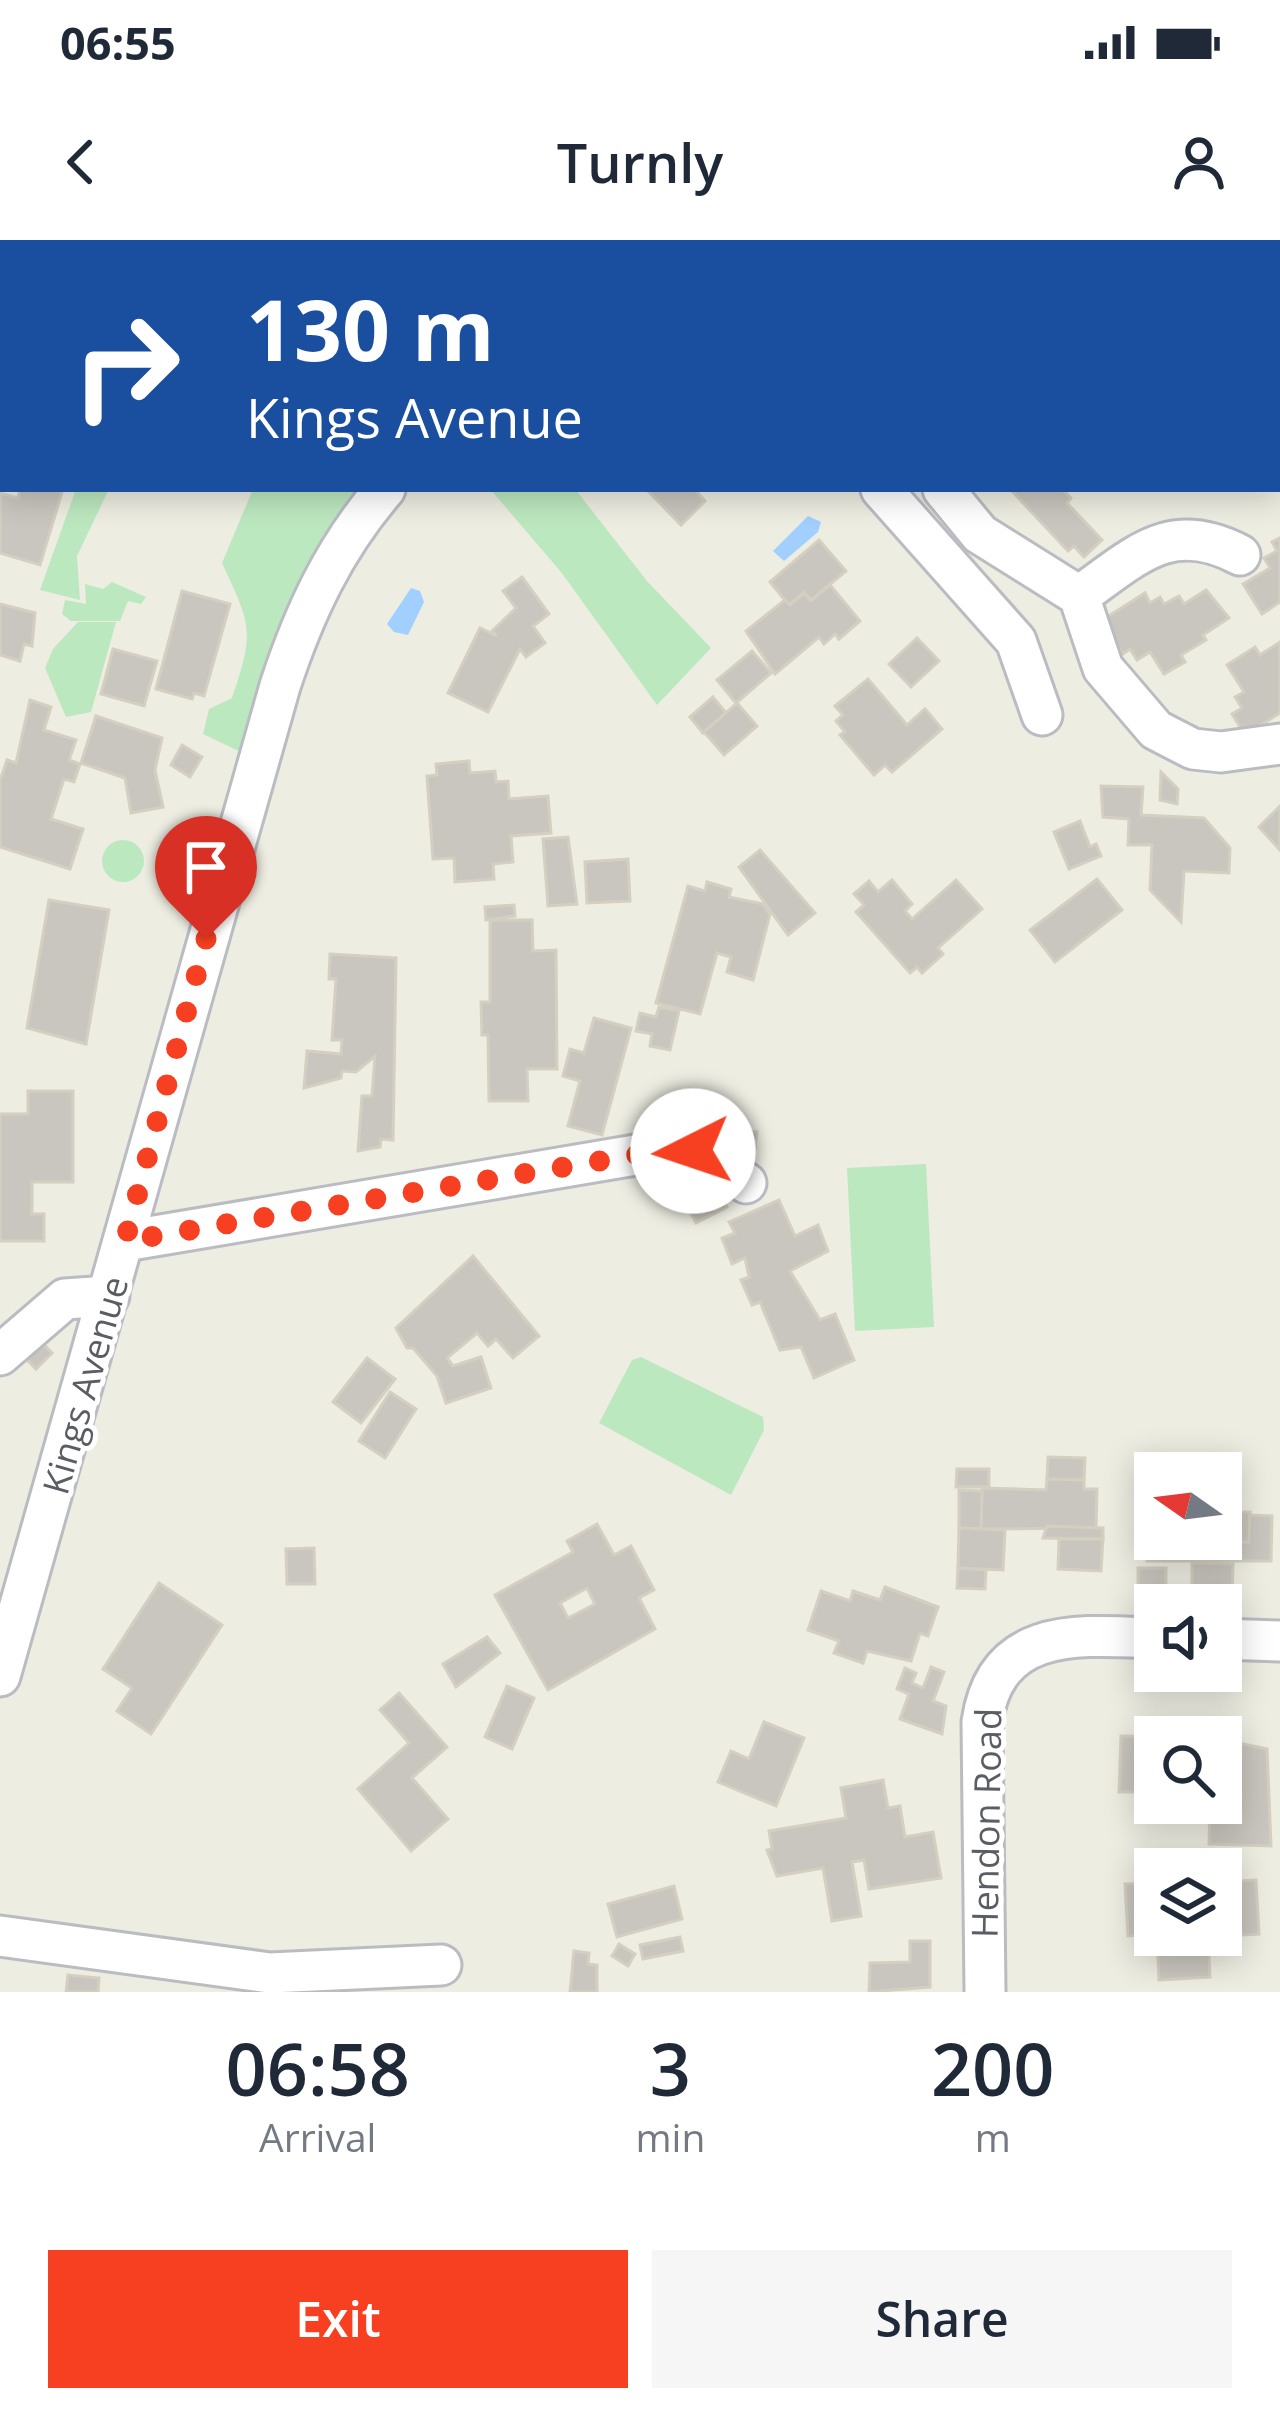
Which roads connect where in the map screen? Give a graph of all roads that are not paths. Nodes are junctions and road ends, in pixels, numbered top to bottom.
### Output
1 (383, 492) edge
2 (884, 492) edge
3 (945, 492) edge
4 (1240, 555) dead end
5 (1079, 596) junction
6 (1042, 715) dead end
7 (1280, 744) edge
8 (746, 1183) dead end
9 (125, 1241) junction
10 (110, 1296) junction
11 (0, 1355) edge
12 (1134, 1637) edge
13 (1242, 1640) edge
14 (1280, 1641) edge
15 (0, 1676) edge
16 (0, 1936) edge
17 (441, 1965) dead end
18 (986, 1992) edge

1 - 9 street, Kings Avenue
2 - 6 street
3 - 5 street
4 - 5 street
5 - 7 street
8 - 9 street
9 - 10 street, Kings Avenue
10 - 11 street
10 - 15 street, Kings Avenue
12 - 18 street, Hendon Road
13 - 14 street
16 - 17 street

